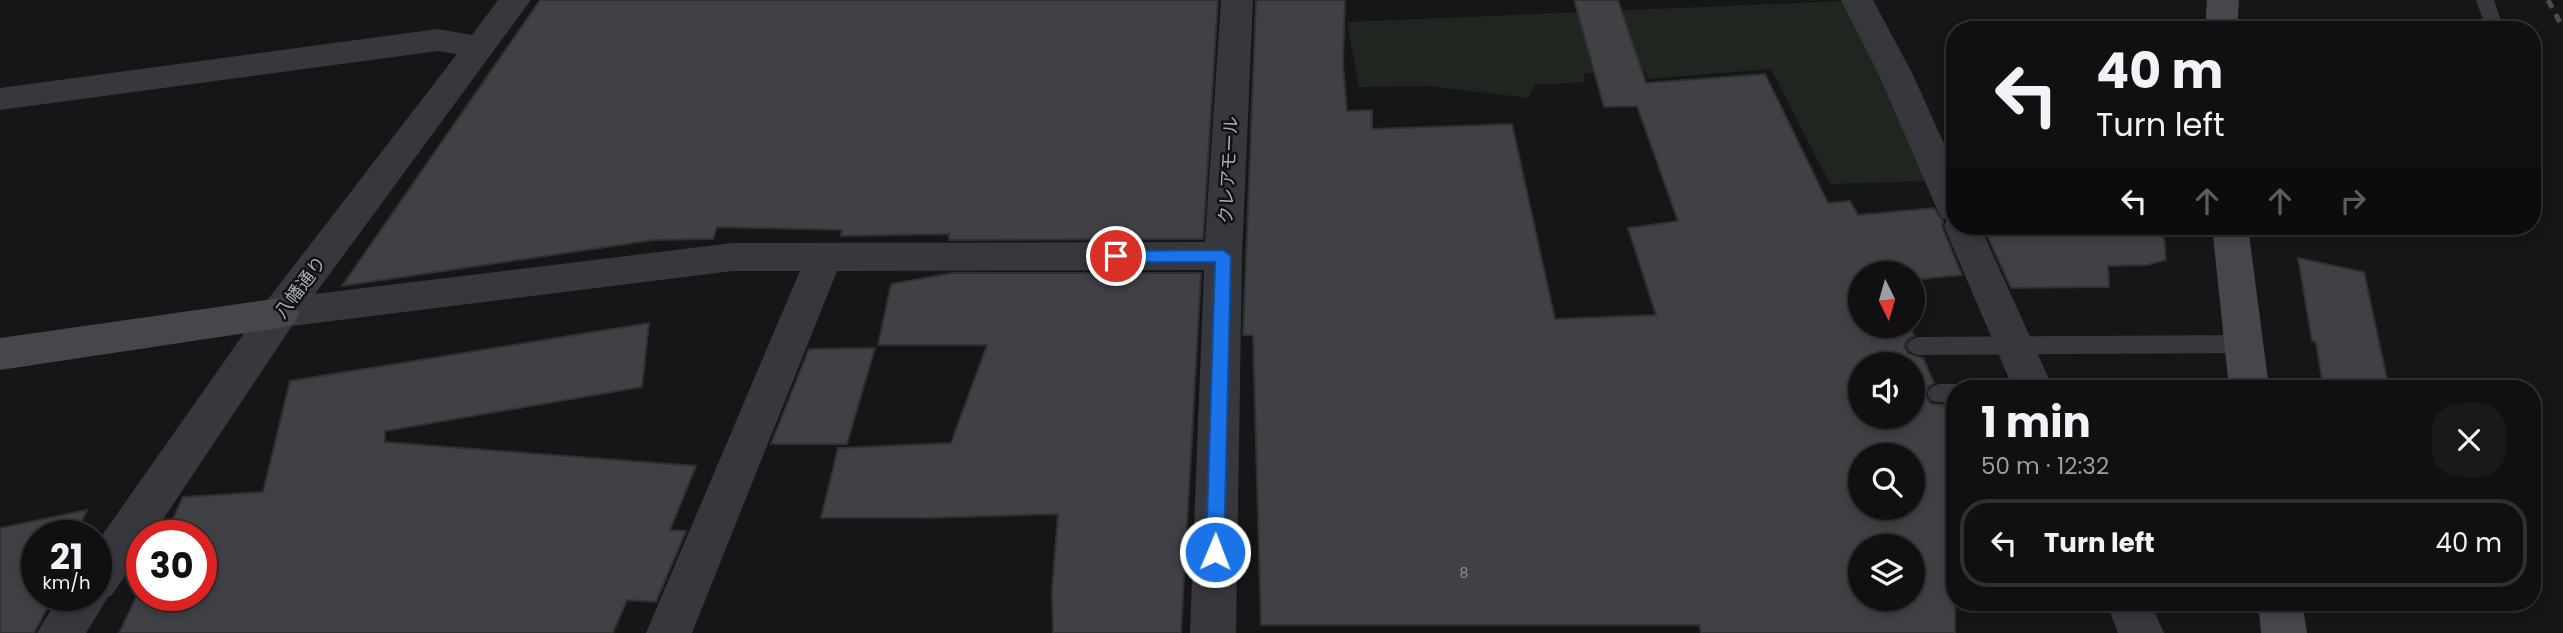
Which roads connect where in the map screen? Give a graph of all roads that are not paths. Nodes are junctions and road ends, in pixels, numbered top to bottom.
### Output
1 (515, 0) edge
2 (1237, 0) edge
3 (1857, 0) edge
4 (2223, 0) edge
5 (2484, 0) edge
6 (2222, 21) edge
7 (2492, 21) edge
8 (481, 47) junction
9 (0, 99) edge
10 (1946, 189) edge
11 (1966, 235) edge
12 (2231, 235) edge
13 (1223, 256) junction
14 (824, 257) junction
15 (280, 313) junction
16 (2012, 344) junction
17 (2244, 344) junction
18 (1918, 346) dead end
19 (0, 354) edge
20 (2029, 380) edge
21 (2248, 380) edge
22 (112, 558) edge
23 (75, 611) edge
24 (2132, 611) edge
25 (2281, 611) edge
26 (60, 633) edge
27 (669, 633) edge
28 (1213, 633) edge
29 (2141, 633) edge
30 (2284, 633) edge

1 - 8 street, 八幡通り
2 - 13 street, クレアモール
3 - 10 street
4 - 6 street
5 - 7 lane
8 - 9 street
8 - 15 street, 八幡通り
11 - 16 street
12 - 17 street
13 - 14 street
13 - 28 street, クレアモール
14 - 15 street
14 - 27 street
15 - 19 street
15 - 22 street, 八幡通り
16 - 17 lane
16 - 18 lane
16 - 20 street
17 - 21 street
23 - 26 street
24 - 29 street
25 - 30 street

